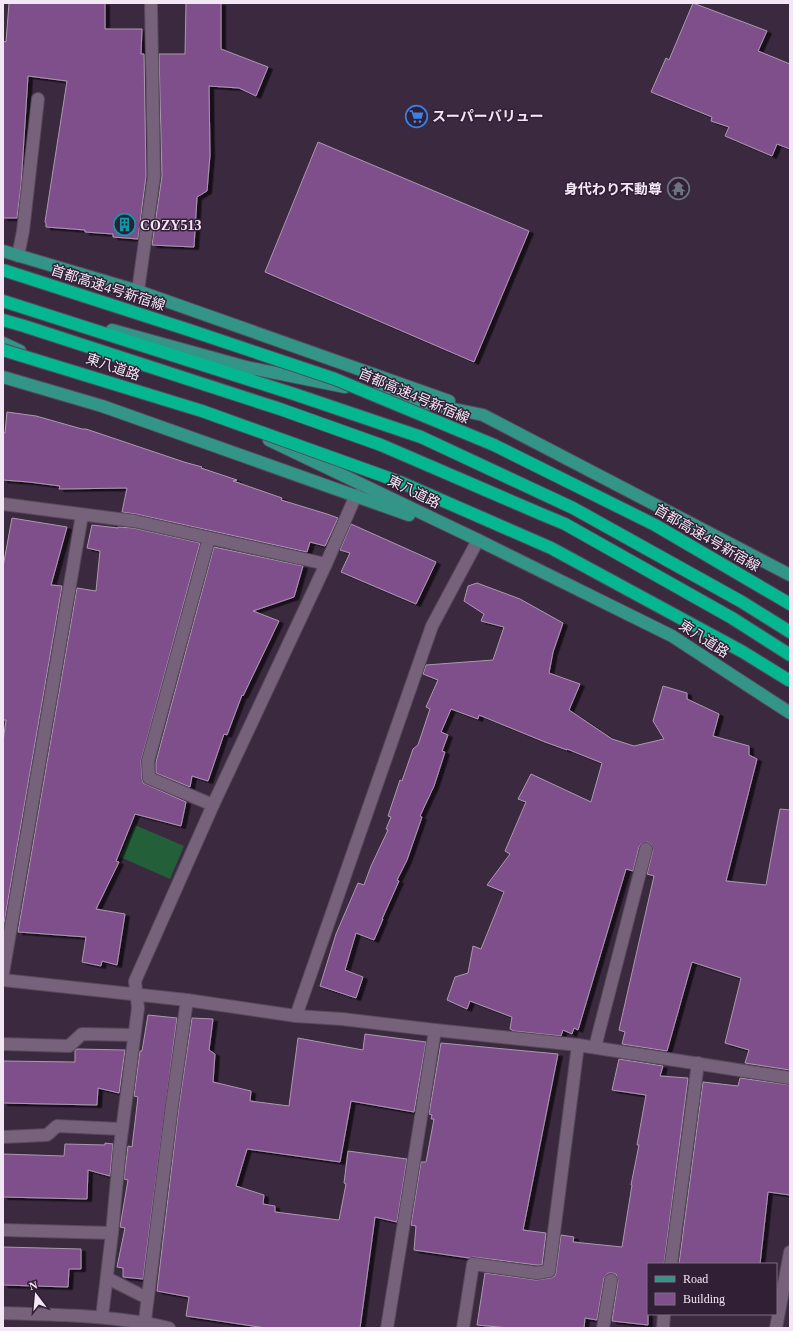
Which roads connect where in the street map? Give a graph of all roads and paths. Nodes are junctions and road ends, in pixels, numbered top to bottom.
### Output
1 (151, 3) edge
2 (38, 99) dead end
3 (3, 251) edge
4 (18, 256) junction
5 (3, 270) edge
6 (138, 291) junction
7 (3, 301) edge
8 (3, 320) edge
9 (3, 344) edge
10 (3, 350) edge
11 (3, 378) edge
12 (483, 415) junction
13 (356, 495) junction
14 (3, 504) edge
15 (82, 515) junction
16 (209, 538) junction
17 (478, 540) junction
18 (326, 564) junction
19 (790, 575) edge
20 (790, 604) edge
21 (790, 632) edge
22 (790, 655) edge
23 (790, 681) edge
24 (790, 713) edge
25 (213, 805) junction
26 (646, 849) dead end
27 (3, 973) edge
28 (3, 980) edge
29 (136, 995) junction
30 (187, 1000) junction
31 (296, 1016) junction
32 (435, 1030) junction
33 (134, 1035) junction
34 (3, 1044) edge
35 (578, 1045) junction
36 (595, 1047) junction
37 (698, 1063) junction
38 (790, 1078) edge
39 (122, 1129) junction
40 (3, 1137) edge
41 (3, 1230) edge
42 (112, 1233) junction
43 (790, 1252) edge
44 (671, 1263) edge
45 (107, 1278) junction
46 (611, 1280) dead end
47 (147, 1298) junction
48 (3, 1313) edge
49 (664, 1315) edge
50 (102, 1317) junction
51 (144, 1325) edge
52 (169, 1328) edge
53 (387, 1328) edge
54 (463, 1328) edge
55 (603, 1328) edge
56 (662, 1328) edge
57 (776, 1328) edge

1 - 6 street
2 - 4 street
3 - 4 main road
4 - 6 main road
5 - 20 highway, 首都高速4号新宿線, bridge
6 - 12 main road
7 - 12 main road
7 - 21 highway
8 - 22 highway
9 - 17 main road, 東八道路
10 - 23 highway, bridge
11 - 13 main road
12 - 19 main road
13 - 17 main road
13 - 18 street
14 - 15 street
15 - 16 street
15 - 27 street
16 - 18 street
16 - 25 street
17 - 24 main road, 東八道路
17 - 31 street
18 - 25 street
25 - 29 street
26 - 36 street
28 - 29 street
29 - 30 street
29 - 33 street
30 - 31 street
30 - 47 street
31 - 32 street
32 - 35 street
32 - 53 street
33 - 34 street
33 - 39 street
35 - 36 street
35 - 54 street
36 - 37 street
37 - 38 street
37 - 44 street
39 - 40 street
39 - 42 street
41 - 42 street
42 - 45 street
43 - 57 street
45 - 47 street
45 - 50 street
46 - 55 street
47 - 51 street
48 - 50 street
49 - 56 street
50 - 51 street
51 - 52 street

